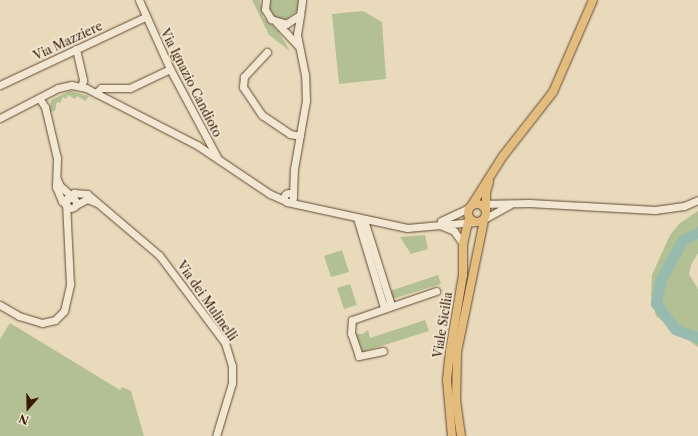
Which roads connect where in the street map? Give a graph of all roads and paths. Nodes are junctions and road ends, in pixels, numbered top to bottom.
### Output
1 (139, 0) edge
2 (266, 0) edge
3 (302, 0) edge
4 (587, 0) edge
5 (593, 0) edge
6 (300, 15) junction
7 (145, 17) junction
8 (584, 20) junction
9 (276, 22) junction
10 (299, 47) junction
11 (76, 49) junction
12 (267, 52) dead end
13 (170, 69) junction
14 (0, 84) edge
15 (82, 87) junction
16 (96, 93) junction
17 (39, 98) junction
18 (0, 118) edge
19 (300, 136) junction
20 (206, 137) junction
21 (197, 145) junction
22 (218, 159) junction
23 (56, 176) junction
24 (492, 176) junction
25 (289, 197) junction
26 (698, 200) edge
27 (70, 202) junction
28 (514, 203) junction
29 (102, 206) junction
30 (480, 210) junction
31 (360, 219) junction
32 (471, 220) junction
33 (435, 224) junction
34 (463, 244) junction
35 (436, 291) dead end
36 (0, 305) edge
37 (388, 306) junction
38 (383, 351) dead end
39 (216, 436) edge
40 (452, 436) edge
41 (461, 436) edge

1 - 7 street, Via Ignazio Candioto
2 - 9 street
3 - 6 street
4 - 8 main road
5 - 8 main road
6 - 9 street
6 - 10 street
7 - 11 street, Via Mazziere
7 - 13 street, Via Ignazio Candioto
8 - 24 main road
9 - 10 street
10 - 19 street
11 - 14 street, Via Mazziere
11 - 15 street
12 - 19 street
13 - 16 street
13 - 20 street, Via Ignazio Candioto
15 - 16 street
15 - 17 street
16 - 21 street
17 - 18 street
17 - 23 street
19 - 25 street
20 - 21 street
20 - 22 street, Via Ignazio Candioto
21 - 22 street
22 - 25 street
23 - 27 street
23 - 27 street
24 - 30 main road
24 - 30 main road
25 - 31 street
26 - 28 street
27 - 29 street
27 - 29 street, Via dei Mulinelli
27 - 36 street
28 - 30 street
28 - 30 street
29 - 39 street, Via dei Mulinelli
30 - 32 main road, Viale Sicilia
30 - 32 main road
30 - 33 street
30 - 41 main road, Viale Sicilia
31 - 33 street
31 - 37 street
32 - 33 street
32 - 34 main road, Viale Sicilia
33 - 34 street
34 - 40 main road, Viale Sicilia
35 - 37 street
37 - 38 street

